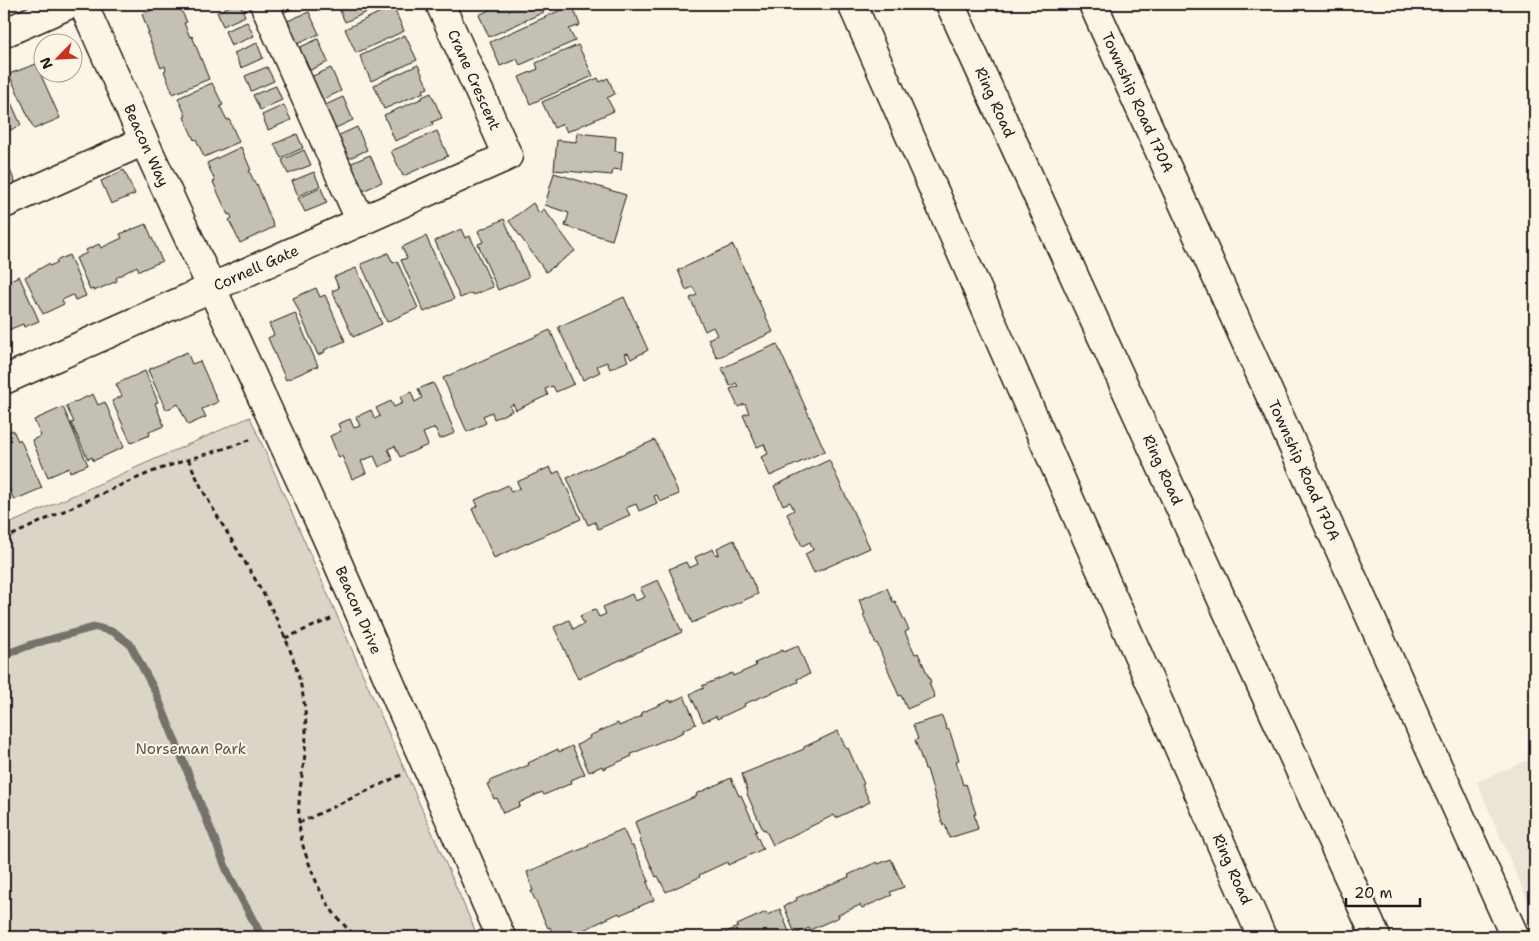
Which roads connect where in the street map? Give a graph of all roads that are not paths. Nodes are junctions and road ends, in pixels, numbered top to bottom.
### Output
1 (70, 4) edge
2 (83, 4) edge
3 (264, 4) edge
4 (440, 4) edge
5 (852, 4) edge
6 (950, 4) edge
7 (1094, 4) edge
8 (4, 33) edge
9 (144, 141) junction
10 (508, 156) joint
11 (4, 204) edge
12 (361, 222) junction
13 (211, 287) junction
14 (4, 380) edge
15 (501, 937) edge
16 (1262, 937) edge
17 (1376, 937) edge
18 (1515, 937) edge

1 - 8 main road
2 - 9 main road, Beacon Way
3 - 12 main road
4 - 10 main road, Crane Crescent
5 - 16 main road, Ring Road
6 - 17 main road, Ring Road
7 - 18 main road, Township Road 170A
9 - 11 main road
9 - 13 main road, Beacon Way
10 - 12 main road, Cornell Gate
12 - 13 main road, Cornell Gate
13 - 14 main road, Cornell Gate
13 - 15 main road, Beacon Drive

